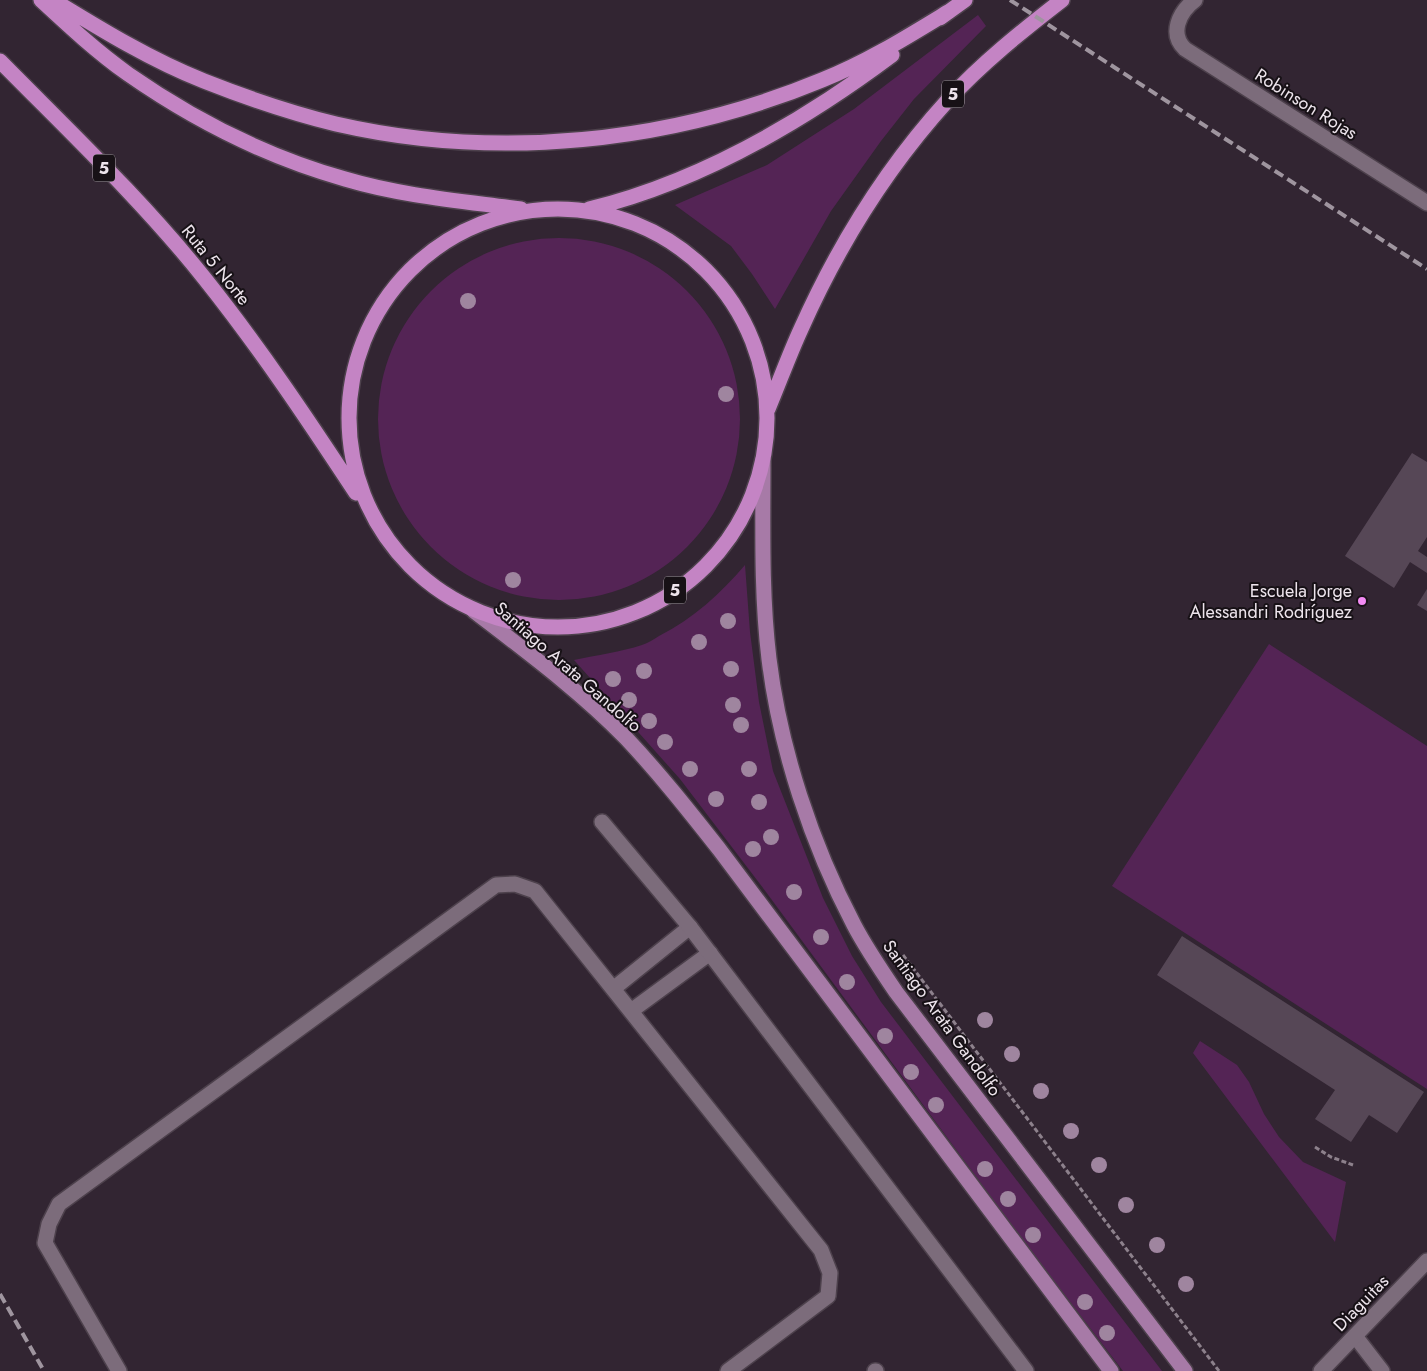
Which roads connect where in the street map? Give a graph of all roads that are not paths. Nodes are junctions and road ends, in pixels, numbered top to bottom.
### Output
1 (41, 0) edge
2 (53, 0) edge
3 (965, 0) edge
4 (1062, 0) edge
5 (1194, 0) edge
6 (948, 12) junction
7 (0, 61) edge
8 (1427, 203) edge
9 (535, 210) junction
10 (584, 211) junction
11 (767, 411) junction
12 (763, 459) junction
13 (372, 517) junction
14 (474, 611) junction
15 (602, 822) dead end
16 (690, 927) junction
17 (710, 953) junction
18 (612, 989) junction
19 (631, 1011) junction
20 (1427, 1261) edge
21 (1355, 1336) junction
22 (119, 1371) edge
23 (728, 1371) edge
24 (1026, 1371) edge
25 (1111, 1371) edge
26 (1185, 1371) edge
27 (1321, 1371) edge
28 (1382, 1371) edge

1 - 9 highway
2 - 6 highway
3 - 6 highway
4 - 11 highway, 5
5 - 8 street, Robinson Rojas
6 - 10 highway
7 - 13 highway, Ruta 5 Norte / 5
9 - 10 highway
9 - 13 highway
10 - 11 highway
11 - 12 highway, 5
12 - 14 highway, 5
12 - 26 main road, Santiago Arata Gandolfo
13 - 14 highway, 5
14 - 25 main road, Santiago Arata Gandolfo
15 - 16 street
16 - 17 street
16 - 18 street
17 - 19 street
17 - 24 street
18 - 19 street
18 - 22 street
19 - 23 street
20 - 21 street, Diaguitas
21 - 27 street, Diaguitas
21 - 28 street

